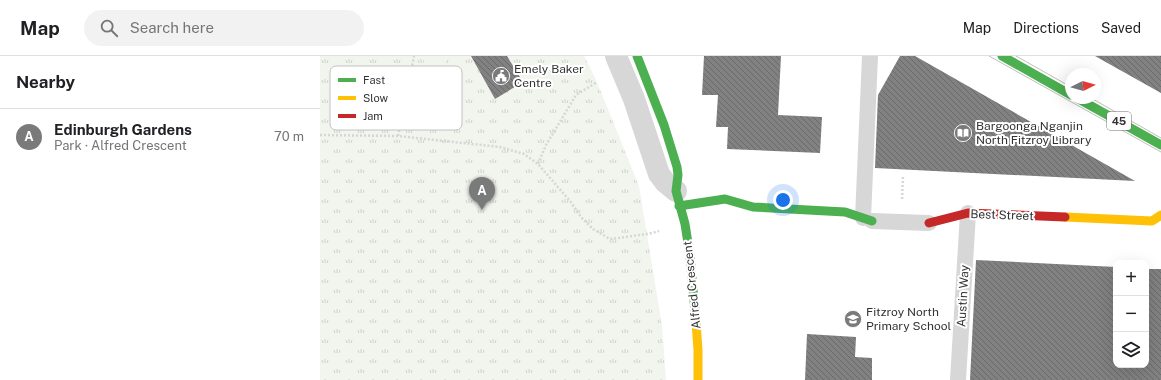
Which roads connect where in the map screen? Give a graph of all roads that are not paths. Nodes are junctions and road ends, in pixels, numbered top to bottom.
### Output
1 (616, 56) edge
2 (637, 56) edge
3 (870, 56) edge
4 (1002, 56) edge
5 (1065, 92) edge
6 (1088, 104) edge
7 (1161, 145) edge
8 (677, 198) junction
9 (968, 213) junction
10 (1161, 215) edge
11 (867, 220) junction
12 (929, 223) joint
13 (698, 380) edge
14 (958, 380) edge

1 - 8 street
2 - 8 main road, Alfred Crescent
3 - 11 lane
4 - 5 main road
6 - 7 main road, 45
8 - 11 main road, Best Street
8 - 13 main road, Alfred Crescent
9 - 10 main road, Best Street
9 - 12 main road, Best Street
9 - 14 lane, Austin Way
11 - 12 lane, Best Street

